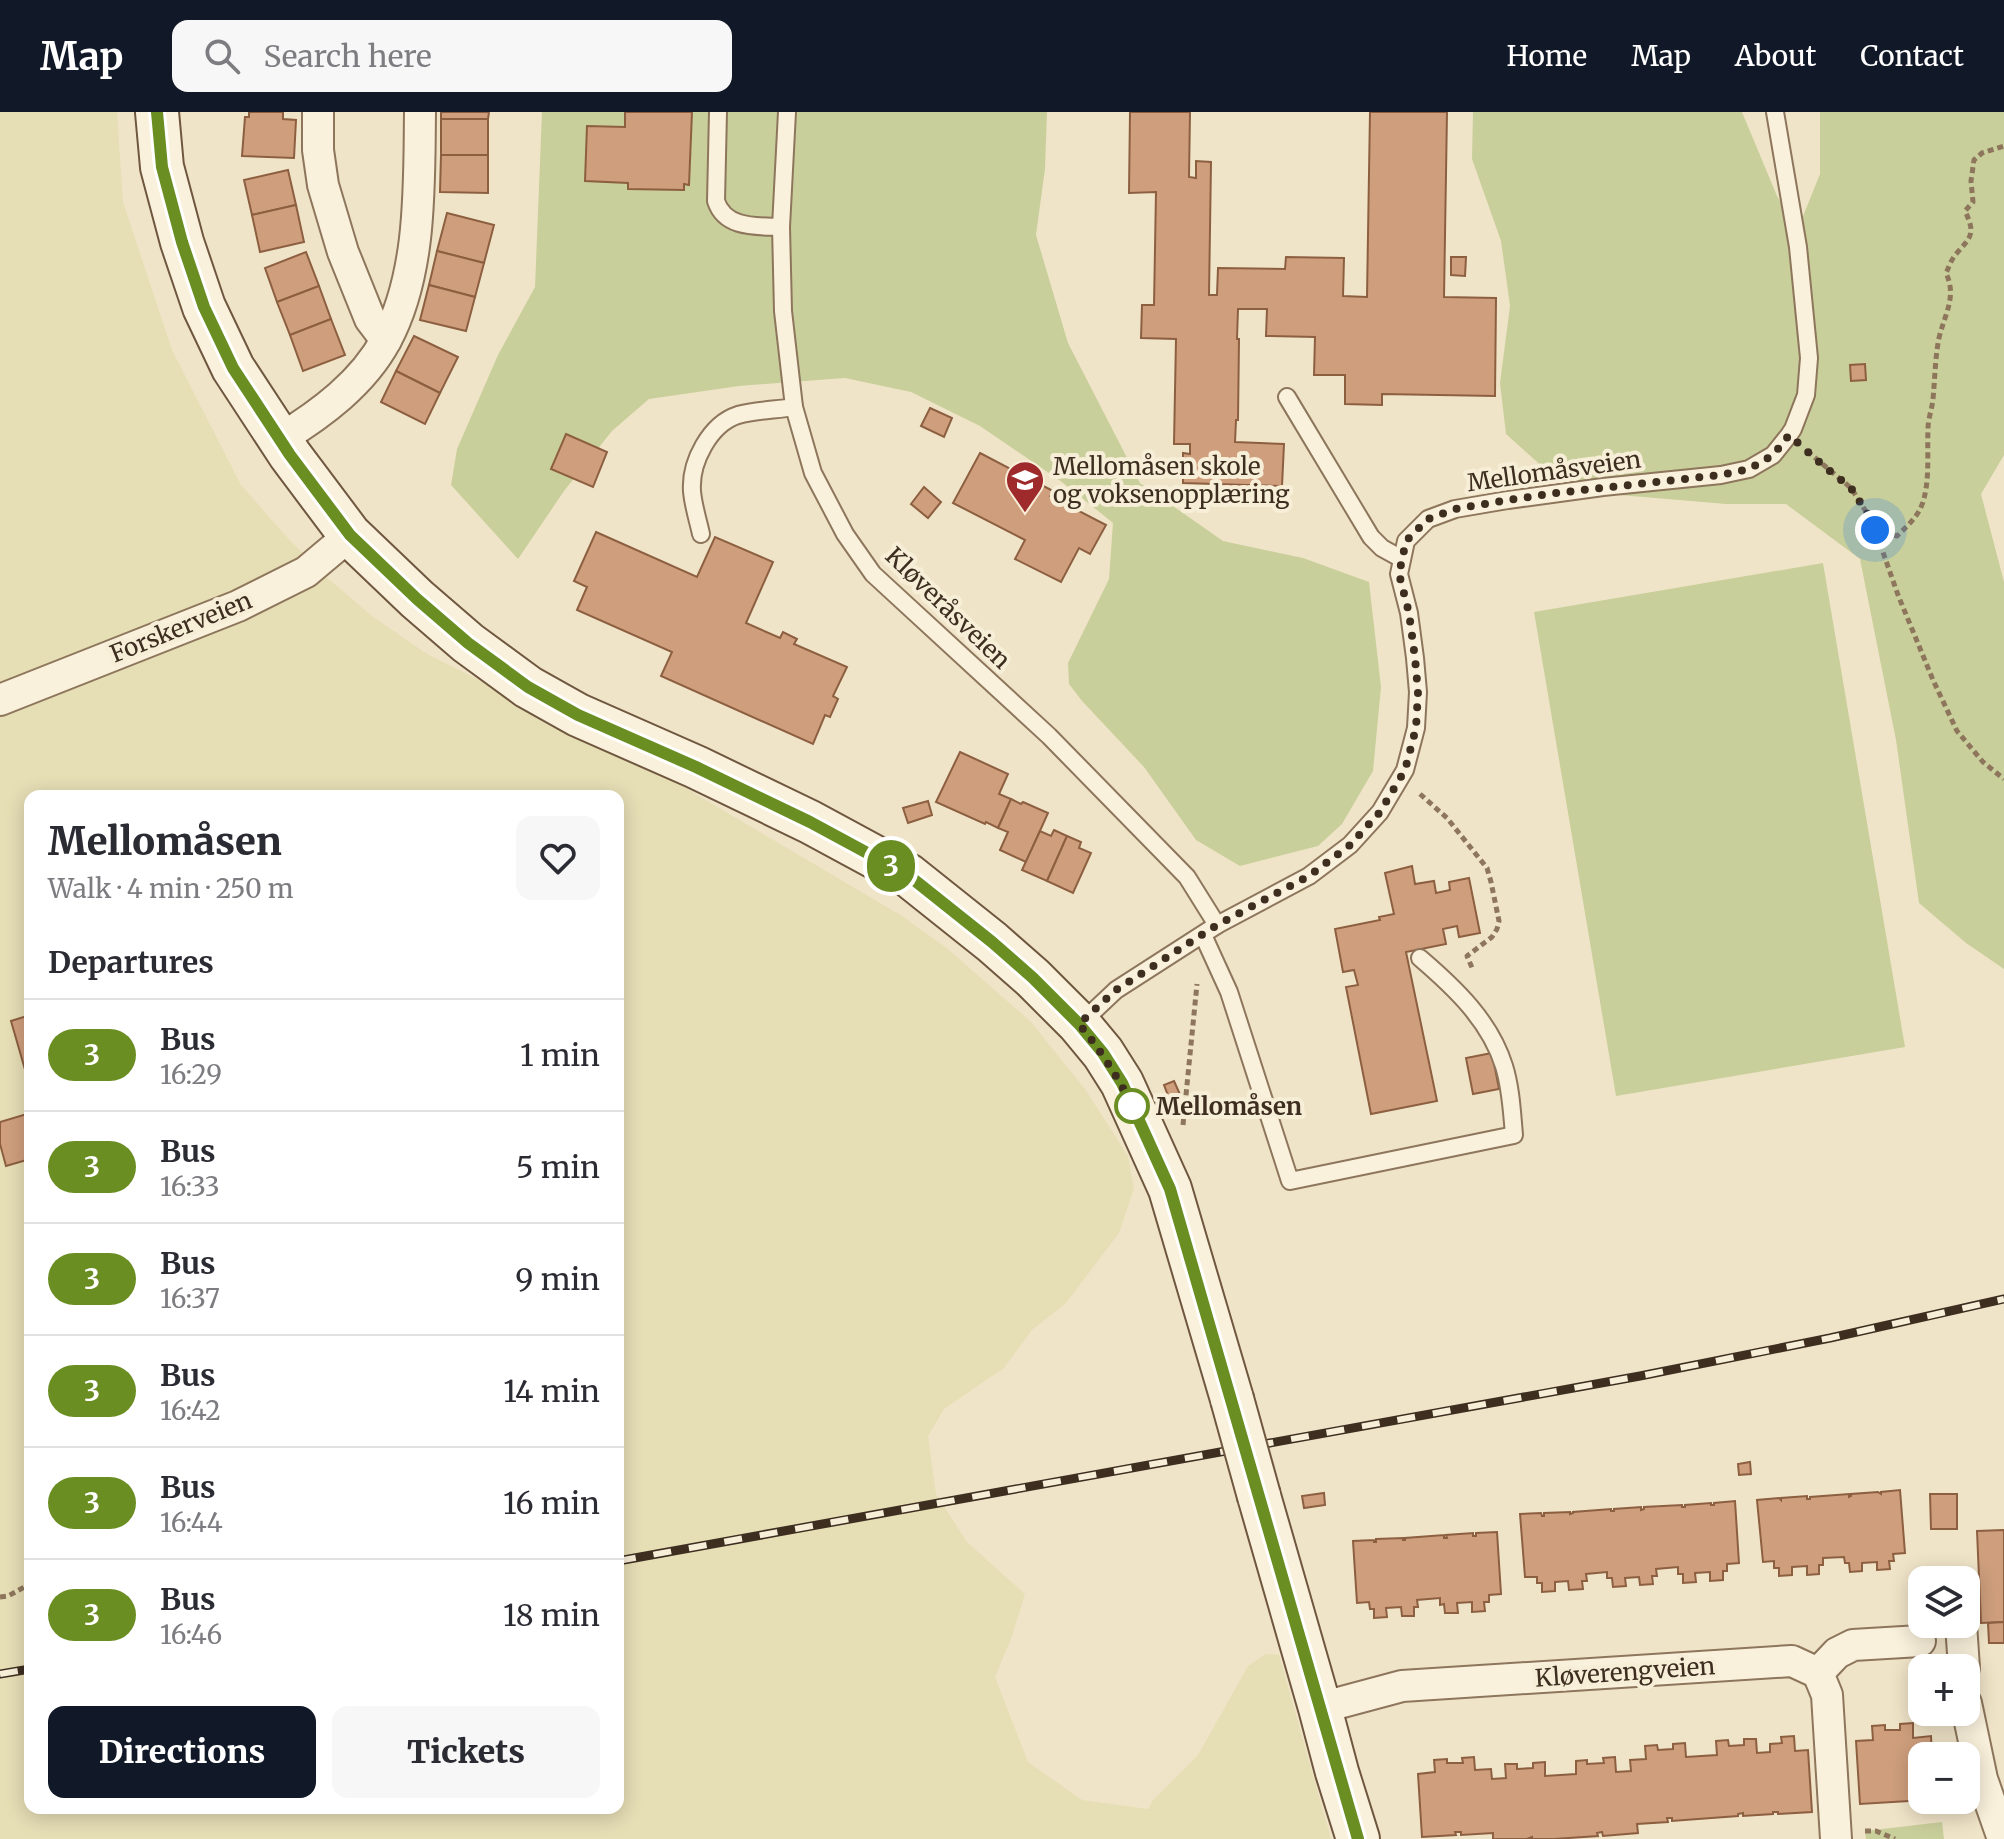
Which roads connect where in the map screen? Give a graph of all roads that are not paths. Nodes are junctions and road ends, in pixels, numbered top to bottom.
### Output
1 (157, 112) edge
2 (318, 112) edge
3 (420, 112) edge
4 (718, 112) edge
5 (787, 112) edge
6 (1775, 112) edge
7 (781, 227) junction
8 (386, 340) junction
9 (1287, 397) dead end
10 (794, 407) junction
11 (280, 439) junction
12 (701, 534) dead end
13 (350, 535) junction
14 (1402, 559) junction
15 (0, 700) edge
16 (1209, 935) junction
17 (1420, 958) dead end
18 (1079, 1024) junction
19 (1920, 1641) dead end
20 (1818, 1673) junction
21 (1320, 1708) junction
22 (1971, 1726) edge
23 (1358, 1839) edge
24 (1836, 1839) edge
25 (2003, 1839) edge

1 - 11 street
2 - 8 street
3 - 8 street
4 - 7 lane
5 - 7 lane, Kløveråsveien
6 - 14 lane, Mellomåsveien
7 - 10 lane, Kløveråsveien
8 - 11 street
9 - 14 lane
10 - 12 lane
10 - 16 lane, Kløveråsveien
11 - 13 street
13 - 15 street, Forskerveien
13 - 18 street
14 - 16 lane
16 - 17 lane, Kløveråsveien
16 - 18 lane
18 - 21 street, bridge
19 - 20 street
20 - 21 street, Kløverengveien
20 - 24 street
21 - 23 street
22 - 25 street

